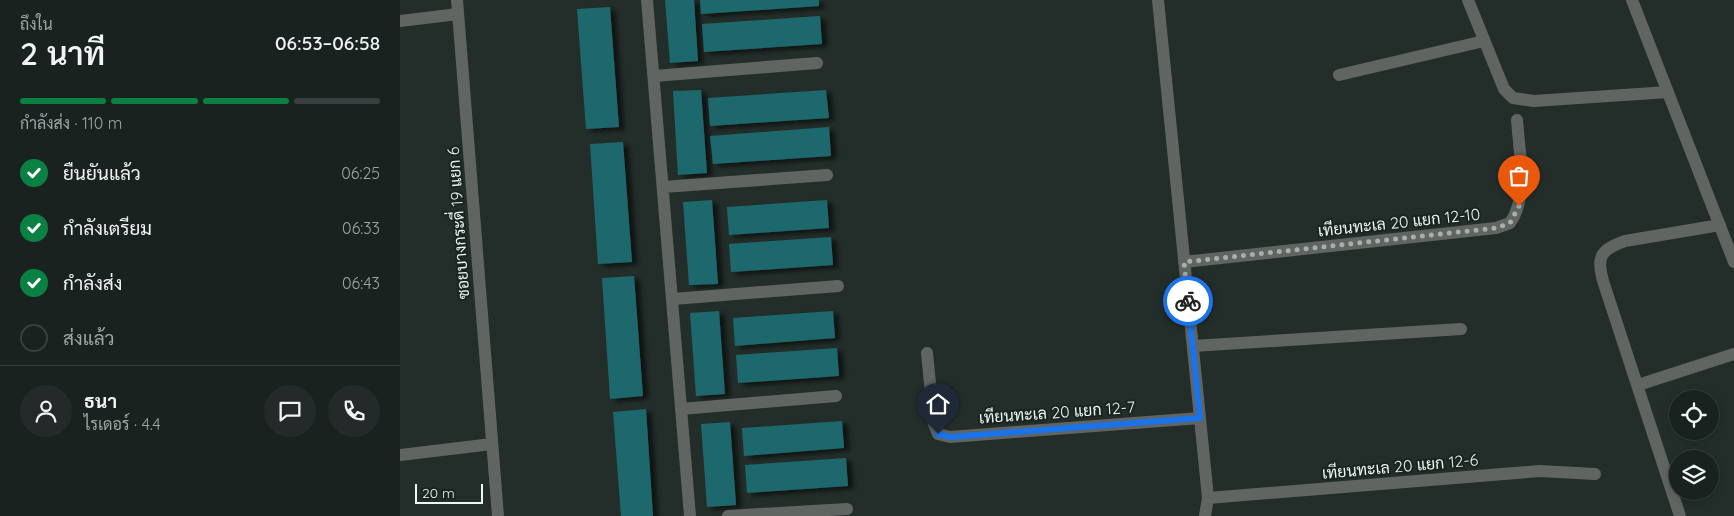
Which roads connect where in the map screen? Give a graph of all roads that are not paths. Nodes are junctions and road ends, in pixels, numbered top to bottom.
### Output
1 (457, 0) edge
2 (647, 0) edge
3 (1158, 0) edge
4 (1468, 0) edge
5 (1632, 0) edge
6 (458, 14) junction
7 (400, 21) edge
8 (1484, 41) junction
9 (817, 63) dead end
10 (1339, 75) dead end
11 (654, 76) junction
12 (1668, 92) junction
13 (1517, 120) dead end
14 (827, 175) dead end
15 (663, 187) junction
16 (1720, 225) junction
17 (1184, 262) junction
18 (1734, 262) edge
19 (838, 286) dead end
20 (673, 299) junction
21 (1461, 329) dead end
22 (1193, 346) junction
23 (927, 353) dead end
24 (1734, 354) edge
25 (1638, 385) junction
26 (836, 396) dead end
27 (681, 409) junction
28 (1200, 418) junction
29 (492, 444) junction
30 (400, 455) edge
31 (1594, 474) dead end
32 (1208, 498) junction
33 (847, 509) dead end
34 (498, 516) edge
35 (690, 516) edge
36 (728, 516) edge
37 (1205, 516) edge
38 (1680, 516) edge

1 - 6 street, ซอยบางกระดี่ 19 แยก 6
2 - 11 street
3 - 17 street
4 - 8 street
5 - 12 street
6 - 7 street
6 - 29 street, ซอยบางกระดี่ 19 แยก 6
8 - 10 street
8 - 12 street
9 - 11 street
11 - 15 street
12 - 16 street
13 - 17 street, เทียนทะเล 20 แยก 12-10
14 - 15 street
15 - 20 street
16 - 18 street
16 - 25 street
17 - 22 street
19 - 20 street
20 - 27 street
21 - 22 street
22 - 28 street
23 - 28 street, เทียนทะเล 20 แยก 12-7
24 - 25 street
25 - 38 street
26 - 27 street
27 - 35 street
28 - 32 street
29 - 30 street
29 - 34 street, ซอยบางกระดี่ 19 แยก 6
31 - 32 street, เทียนทะเล 20 แยก 12-6
32 - 37 street
33 - 36 street

